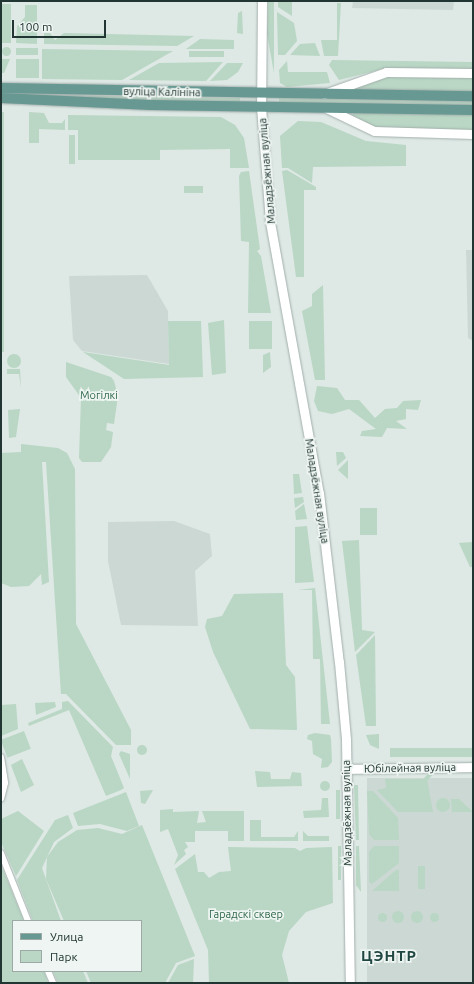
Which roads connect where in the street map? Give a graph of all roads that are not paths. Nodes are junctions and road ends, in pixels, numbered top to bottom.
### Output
1 (262, 1) edge
2 (473, 73) edge
3 (1, 88) edge
4 (261, 93) junction
5 (323, 95) junction
6 (473, 96) edge
7 (1, 98) edge
8 (261, 107) junction
9 (323, 107) junction
10 (357, 108) junction
11 (473, 110) edge
12 (353, 123) junction
13 (473, 134) edge
14 (1, 757) edge
15 (473, 767) edge
16 (346, 769) junction
17 (1, 799) edge
18 (1, 853) edge
19 (28, 920) edge
20 (48, 972) edge
21 (53, 983) edge
22 (350, 983) edge

1 - 4 main road, Маладзёжная вуліца
2 - 5 main road, вуліца Калініна
3 - 4 main road, вуліца Калініна
4 - 5 main road, вуліца Калініна
4 - 8 main road, Маладзёжная вуліца
5 - 6 main road, вуліца Калініна
7 - 8 main road, вуліца Калініна
8 - 9 main road, вуліца Калініна
8 - 16 main road, Маладзёжная вуліца
9 - 10 main road, вуліца Калініна
9 - 12 main road, вуліца Калініна
10 - 11 main road, вуліца Калініна
10 - 12 main road
12 - 13 main road, вуліца Калініна
14 - 17 street
15 - 16 main road, Юбілейная вуліца
16 - 22 main road, Маладзёжная вуліца
18 - 19 street
20 - 21 street

